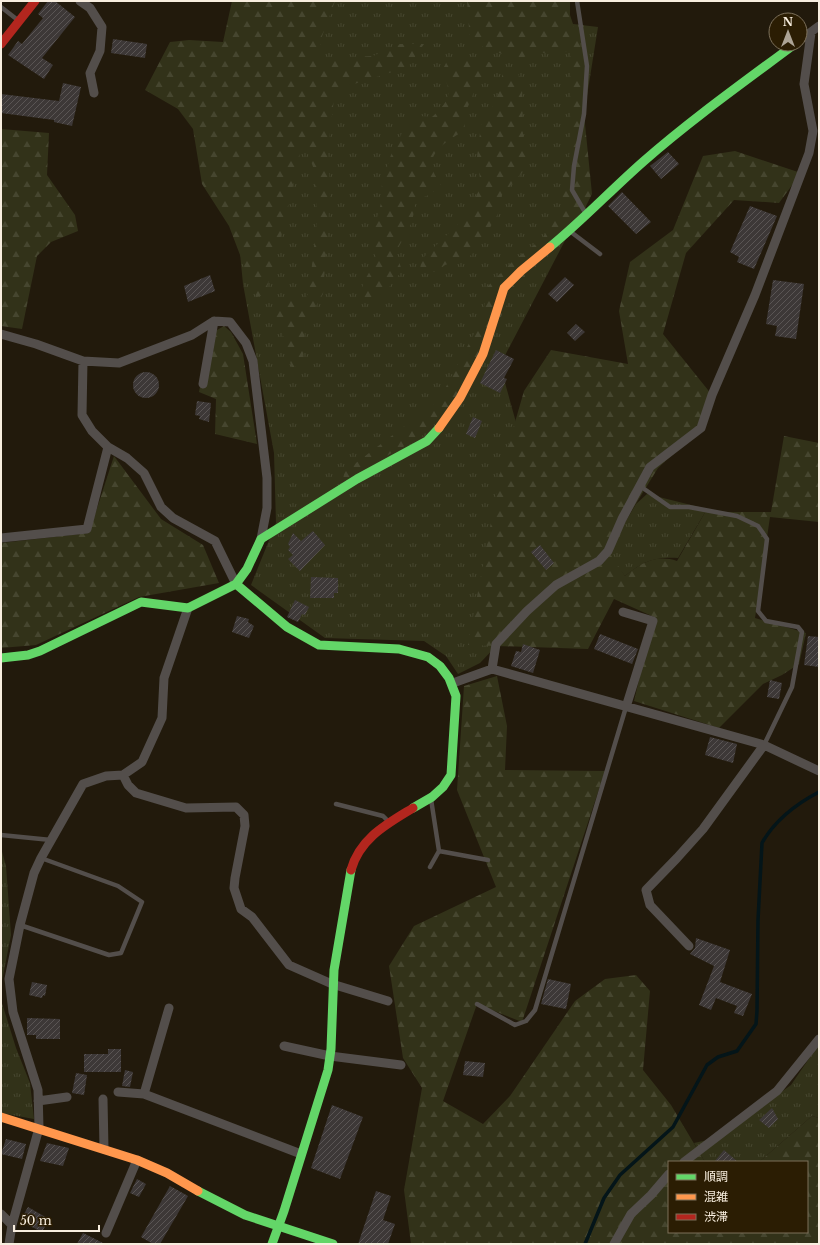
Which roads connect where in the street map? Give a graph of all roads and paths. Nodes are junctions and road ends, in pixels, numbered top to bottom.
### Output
1 (35, 1) edge
2 (80, 1) edge
3 (577, 1) edge
4 (1, 7) edge
5 (20, 22) junction
6 (819, 26) edge
7 (811, 33) junction
8 (808, 35) edge
9 (1, 44) edge
10 (784, 52) edge
11 (94, 93) dead end
12 (586, 215) junction
13 (570, 231) junction
14 (600, 254) dead end
15 (214, 320) junction
16 (1, 334) edge
17 (83, 361) junction
18 (203, 384) dead end
19 (108, 447) junction
20 (640, 486) junction
21 (1, 538) edge
22 (261, 539) junction
23 (236, 584) junction
24 (188, 608) junction
25 (623, 612) dead end
26 (1, 658) edge
27 (492, 669) junction
28 (453, 683) junction
29 (626, 707) junction
30 (764, 745) junction
31 (819, 771) edge
32 (124, 775) junction
33 (431, 797) junction
34 (336, 804) dead end
35 (389, 822) junction
36 (1, 835) edge
37 (52, 840) junction
38 (439, 850) junction
39 (41, 858) junction
40 (488, 860) dead end
41 (430, 867) dead end
42 (20, 925) junction
43 (689, 946) dead end
44 (332, 984) junction
45 (388, 1002) dead end
46 (477, 1004) dead end
47 (169, 1008) dead end
48 (819, 1039) edge
49 (284, 1046) dead end
50 (330, 1056) junction
51 (401, 1065) dead end
52 (118, 1092) dead end
53 (144, 1094) junction
54 (67, 1097) dead end
55 (103, 1099) dead end
56 (38, 1101) junction
57 (1, 1117) edge
58 (39, 1128) junction
59 (104, 1149) junction
60 (301, 1154) junction
61 (137, 1160) junction
62 (685, 1161) edge
63 (668, 1175) edge
64 (1, 1214) edge
65 (12, 1224) junction
66 (280, 1226) junction
67 (106, 1233) dead end
68 (9, 1244) edge
69 (272, 1244) edge
70 (333, 1244) edge
71 (614, 1244) edge

1 - 5 street
2 - 11 street
3 - 12 lane
4 - 5 lane
5 - 9 street
6 - 7 street
7 - 8 street
7 - 20 street
10 - 12 street
12 - 13 street
13 - 14 lane
13 - 22 street
15 - 17 street
15 - 18 street
15 - 22 street
16 - 17 street
17 - 19 street
19 - 21 street
19 - 23 street
20 - 27 street
20 - 30 lane
22 - 23 street
23 - 24 street
23 - 28 street
24 - 26 street
24 - 32 street
25 - 29 street
27 - 28 street
27 - 29 street
28 - 33 street
29 - 30 street
29 - 46 lane
30 - 31 street
30 - 43 street
32 - 37 street
32 - 44 street
33 - 35 street
33 - 38 lane
34 - 35 lane
35 - 44 street
36 - 37 lane
37 - 39 street
38 - 40 lane
38 - 41 lane
39 - 42 street
39 - 42 lane
42 - 56 street
44 - 45 street
44 - 50 street
47 - 53 street
48 - 62 street
49 - 50 street
50 - 51 street
50 - 60 street
52 - 53 street
53 - 60 street
54 - 56 street
55 - 59 street
56 - 58 street
57 - 58 street
58 - 59 street
58 - 65 street
59 - 61 street
60 - 66 street
61 - 66 street
61 - 67 street
63 - 71 street
64 - 65 street
65 - 68 street
66 - 69 street
66 - 70 street

